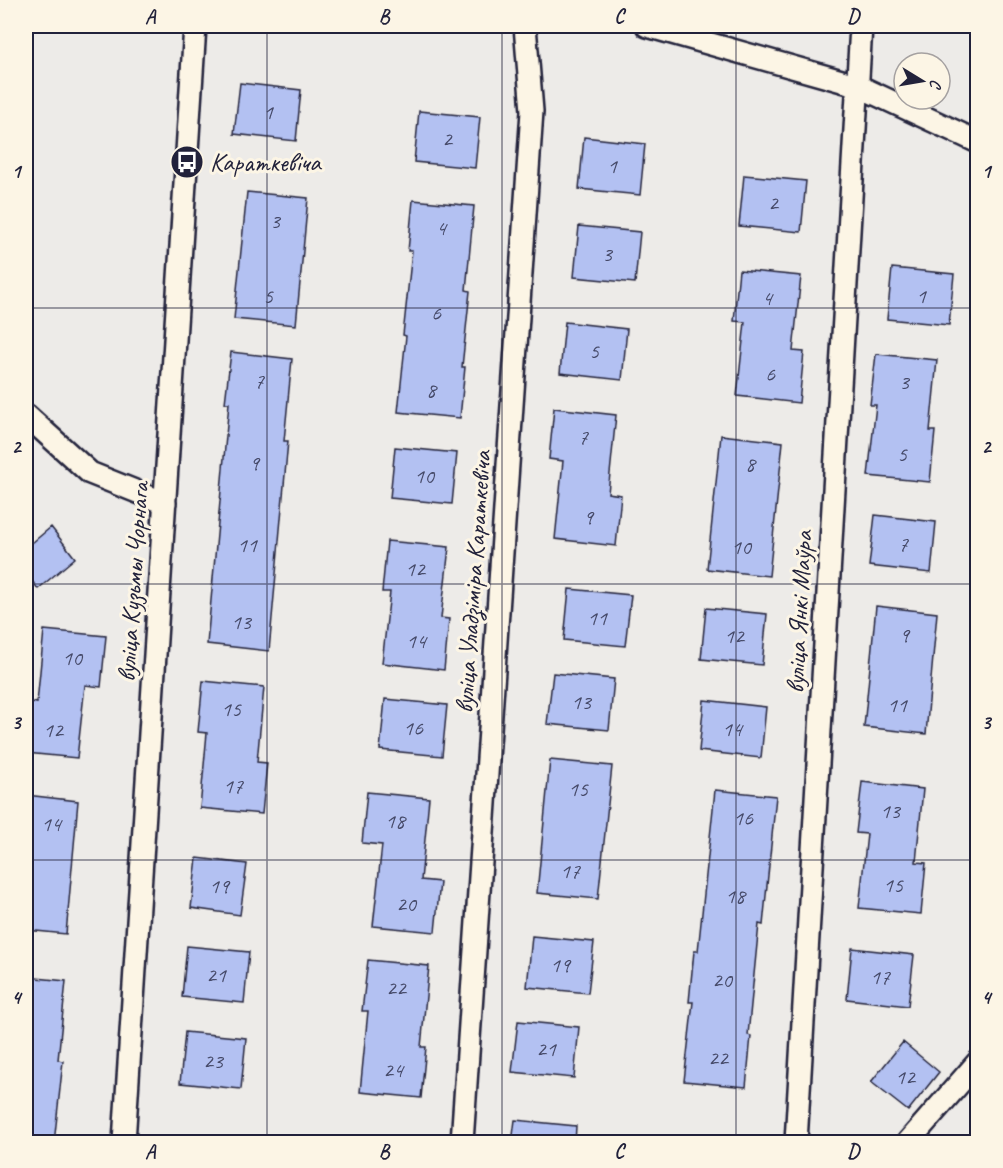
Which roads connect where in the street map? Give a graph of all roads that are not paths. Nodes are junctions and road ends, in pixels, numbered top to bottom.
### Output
1 (195, 26) edge
2 (525, 26) edge
3 (647, 26) edge
4 (861, 26) edge
5 (856, 85) junction
6 (978, 142) edge
7 (26, 415) edge
8 (165, 503) junction
9 (978, 1062) edge
10 (124, 1143) edge
11 (462, 1143) edge
12 (796, 1143) edge
13 (908, 1143) edge

1 - 8 street, вуліца Кузьмы Чорнага
2 - 11 street, вуліца Уладзіміра Караткевіча
3 - 5 street
4 - 5 street, вуліца Янкі Маўра
5 - 6 street
5 - 12 street, вуліца Янкі Маўра
7 - 8 street
8 - 10 street, вуліца Кузьмы Чорнага
9 - 13 street

